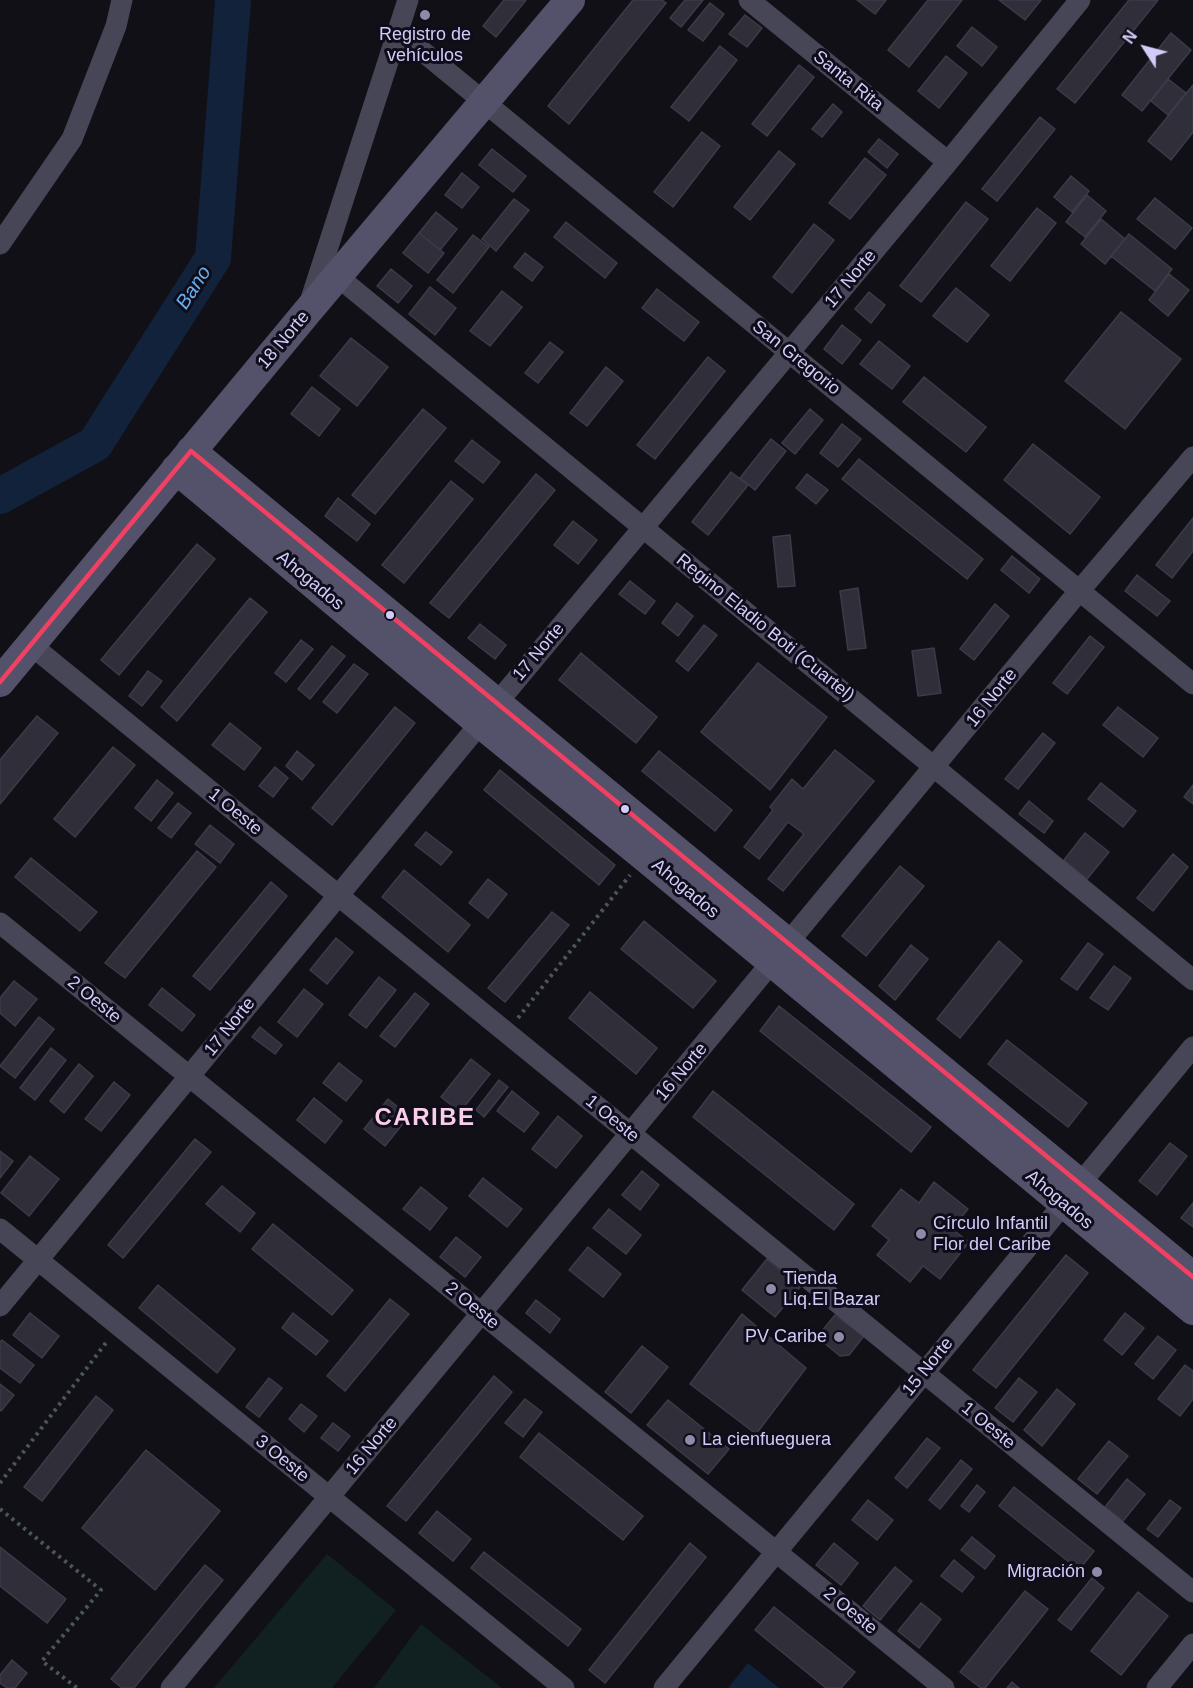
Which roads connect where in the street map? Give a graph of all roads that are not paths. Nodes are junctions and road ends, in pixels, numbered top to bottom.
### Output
1 (122, 0) edge
2 (408, 0) edge
3 (570, 0) edge
4 (749, 0) edge
5 (1080, 0) edge
6 (399, 32) junction
7 (484, 102) junction
8 (948, 162) junction
9 (0, 244) edge
10 (337, 276) junction
11 (307, 312) junction
12 (789, 353) junction
13 (1193, 457) edge
14 (184, 460) junction
15 (643, 527) junction
16 (1080, 590) junction
17 (31, 645) junction
18 (0, 682) edge
19 (1193, 684) edge
20 (488, 713) junction
21 (935, 767) junction
22 (338, 895) junction
23 (0, 923) edge
24 (780, 953) junction
25 (1193, 980) edge
26 (1193, 1047) edge
27 (189, 1077) junction
28 (630, 1134) junction
29 (1071, 1194) junction
30 (0, 1229) edge
31 (38, 1260) junction
32 (1193, 1277) edge
33 (0, 1306) edge
34 (1193, 1310) edge
35 (481, 1314) junction
36 (924, 1373) junction
37 (329, 1497) junction
38 (776, 1552) junction
39 (1193, 1592) edge
40 (1193, 1644) edge
41 (171, 1688) edge
42 (564, 1688) edge
43 (664, 1688) edge
44 (944, 1688) edge
45 (1157, 1688) edge

1 - 9 street
2 - 6 street
3 - 7 main road, 18 Norte
4 - 8 street, Santa Rita
5 - 8 street, 17 Norte
6 - 7 street, San Gregorio
6 - 11 street
7 - 10 main road, 18 Norte
7 - 12 street, San Gregorio
8 - 12 street, 17 Norte
10 - 11 main road, 18 Norte
10 - 15 street, Regino Eladio Boti (Cuartel)
11 - 14 main road, 18 Norte
12 - 15 street, 17 Norte
12 - 16 street, San Gregorio
13 - 16 street, 16 Norte
14 - 17 main road, 18 Norte
14 - 20 main road, Ahogados
15 - 20 street, 17 Norte
15 - 21 street, Regino Eladio Boti (Cuartel)
16 - 19 street, San Gregorio
16 - 21 street, 16 Norte
17 - 18 main road, 18 Norte
17 - 22 street, 1 Oeste
20 - 22 street, 17 Norte
20 - 24 main road, Ahogados
20 - 24 main road, Ahogados
21 - 24 street, 16 Norte
21 - 25 street, Regino Eladio Boti (Cuartel)
22 - 27 street, 17 Norte
22 - 28 street, 1 Oeste
23 - 27 street, 2 Oeste
24 - 28 street, 16 Norte
24 - 29 main road, Ahogados
26 - 29 street, 15 Norte
27 - 31 street, 17 Norte
27 - 35 street, 2 Oeste
28 - 35 street, 16 Norte
28 - 36 street, 1 Oeste
29 - 32 main road, Ahogados
29 - 34 main road, Ahogados
29 - 36 street, 15 Norte
30 - 31 street, 3 Oeste
31 - 33 street, 17 Norte
31 - 37 street, 3 Oeste
35 - 37 street, 16 Norte
35 - 38 street, 2 Oeste
36 - 38 street, 15 Norte
36 - 39 street, 1 Oeste
37 - 41 street, 16 Norte
37 - 42 street, 3 Oeste
38 - 43 street, 15 Norte
38 - 44 street, 2 Oeste
40 - 45 street

